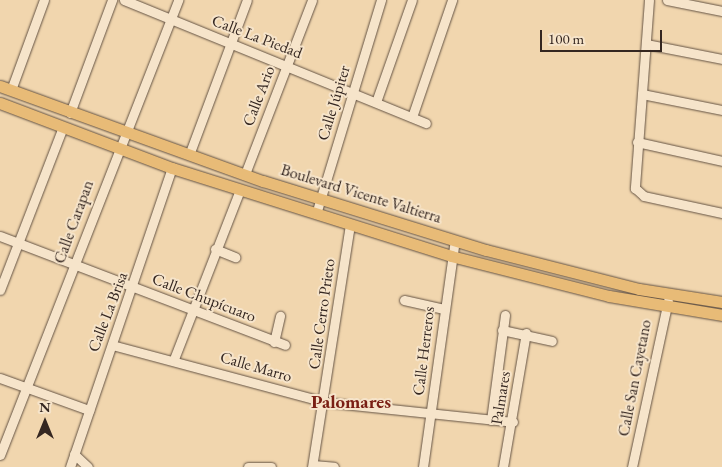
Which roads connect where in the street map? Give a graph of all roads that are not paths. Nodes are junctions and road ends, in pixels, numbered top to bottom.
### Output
1 (44, 0) edge
2 (112, 0) edge
3 (124, 0) edge
4 (178, 0) edge
5 (247, 0) edge
6 (312, 0) edge
7 (381, 0) edge
8 (412, 0) edge
9 (452, 0) edge
10 (649, 0) edge
11 (667, 0) edge
12 (722, 11) edge
13 (171, 19) junction
14 (232, 44) junction
15 (646, 44) junction
16 (722, 60) edge
17 (287, 64) junction
18 (5, 88) edge
19 (353, 90) junction
20 (642, 94) junction
21 (376, 102) junction
22 (1, 107) edge
23 (722, 110) edge
24 (70, 113) junction
25 (412, 117) junction
26 (426, 123) dead end
27 (63, 126) junction
28 (123, 132) junction
29 (638, 142) junction
30 (117, 148) junction
31 (189, 155) junction
32 (722, 161) edge
33 (172, 168) junction
34 (245, 174) junction
35 (240, 190) junction
36 (321, 198) junction
37 (722, 213) edge
38 (316, 214) junction
39 (350, 224) junction
40 (0, 236) edge
41 (455, 240) junction
42 (19, 243) junction
43 (215, 249) junction
44 (451, 256) junction
45 (235, 257) dead end
46 (75, 265) junction
47 (134, 288) junction
48 (0, 290) edge
49 (671, 295) junction
50 (404, 300) dead end
51 (722, 302) edge
52 (665, 308) junction
53 (193, 309) junction
54 (444, 309) junction
55 (505, 315) dead end
56 (722, 315) edge
57 (280, 316) dead end
58 (502, 330) junction
59 (526, 333) junction
60 (552, 340) dead end
61 (274, 342) junction
62 (112, 345) junction
63 (285, 345) dead end
64 (174, 359) junction
65 (0, 378) edge
66 (25, 388) junction
67 (324, 402) junction
68 (89, 410) junction
69 (431, 413) junction
70 (491, 420) junction
71 (514, 422) junction
72 (74, 454) junction
73 (0, 455) edge
74 (312, 466) edge
75 (70, 467) edge
76 (88, 467) edge
77 (248, 467) edge
78 (271, 467) edge
79 (334, 467) edge
80 (423, 467) edge
81 (503, 467) edge
82 (632, 467) edge

1 - 18 street
2 - 24 street
3 - 13 street, Calle La Piedad
4 - 13 street, Calle Carapan
5 - 14 street
6 - 17 street, Calle Ario
7 - 19 street, Calle Júpiter
8 - 21 street
9 - 25 street
10 - 15 street
11 - 12 street
13 - 14 street, Calle La Piedad
13 - 28 street, Calle Carapan
14 - 17 street, Calle La Piedad
14 - 31 street
15 - 16 street
15 - 20 street
17 - 19 street, Calle La Piedad
17 - 34 street, Calle Ario
18 - 24 main road, Boulevard Vicente Valtierra
19 - 21 street, Calle La Piedad
19 - 36 street, Calle Júpiter
20 - 23 street
20 - 29 street
21 - 25 street, Calle La Piedad
22 - 27 main road, Boulevard Vicente Valtierra
24 - 28 main road, Boulevard Vicente Valtierra
25 - 26 street, Calle La Piedad
27 - 30 main road, Boulevard Vicente Valtierra
27 - 42 street
28 - 30 street, Calle Carapan
28 - 31 main road, Boulevard Vicente Valtierra
29 - 32 street
29 - 37 street
30 - 33 main road, Boulevard Vicente Valtierra
30 - 46 street, Calle Carapan
31 - 34 main road, Boulevard Vicente Valtierra
33 - 35 main road, Boulevard Vicente Valtierra
33 - 47 street, Calle La Brisa
34 - 36 main road, Boulevard Vicente Valtierra
35 - 38 main road, Boulevard Vicente Valtierra
35 - 43 street
36 - 38 street, Calle Júpiter
36 - 41 main road, Boulevard Vicente Valtierra
38 - 39 main road, Boulevard Vicente Valtierra
39 - 44 main road, Boulevard Vicente Valtierra
39 - 67 street, Calle Cerro Prieto
40 - 42 street, Calle Chupícuaro
41 - 44 street, Calle Herreros
41 - 49 main road, Boulevard Vicente Valtierra
42 - 46 street, Calle Chupícuaro
42 - 48 street
43 - 45 street
43 - 53 street
44 - 52 main road, Boulevard Vicente Valtierra
44 - 54 street, Calle Herreros
46 - 47 street, Calle Chupícuaro
46 - 66 street, Calle Carapan
47 - 53 street, Calle Chupícuaro
47 - 62 street, Calle La Brisa
49 - 51 main road, Boulevard Vicente Valtierra
49 - 52 street, Calle San Cayetano
50 - 54 street
52 - 56 main road, Boulevard Vicente Valtierra
52 - 82 street, Calle San Cayetano
53 - 61 street, Calle Chupícuaro
53 - 64 street
54 - 69 street, Calle Herreros
55 - 58 street
57 - 61 street
58 - 59 street
58 - 70 street
59 - 60 street
59 - 71 street, Palmares
61 - 63 street, Calle Chupícuaro
62 - 64 street, Calle Marro
62 - 68 street, Calle La Brisa
64 - 67 street, Calle Marro
65 - 66 street
66 - 68 street
66 - 73 street, Calle Carapan
67 - 69 street, Calle Marro
67 - 74 street, Calle Cerro Prieto
68 - 72 street, Calle La Brisa
69 - 70 street, Calle Marro
69 - 80 street, Calle Herreros
70 - 71 street, Calle Marro
71 - 81 street, Palmares
72 - 75 street, Calle La Brisa
72 - 76 street
74 - 79 street
77 - 78 street

